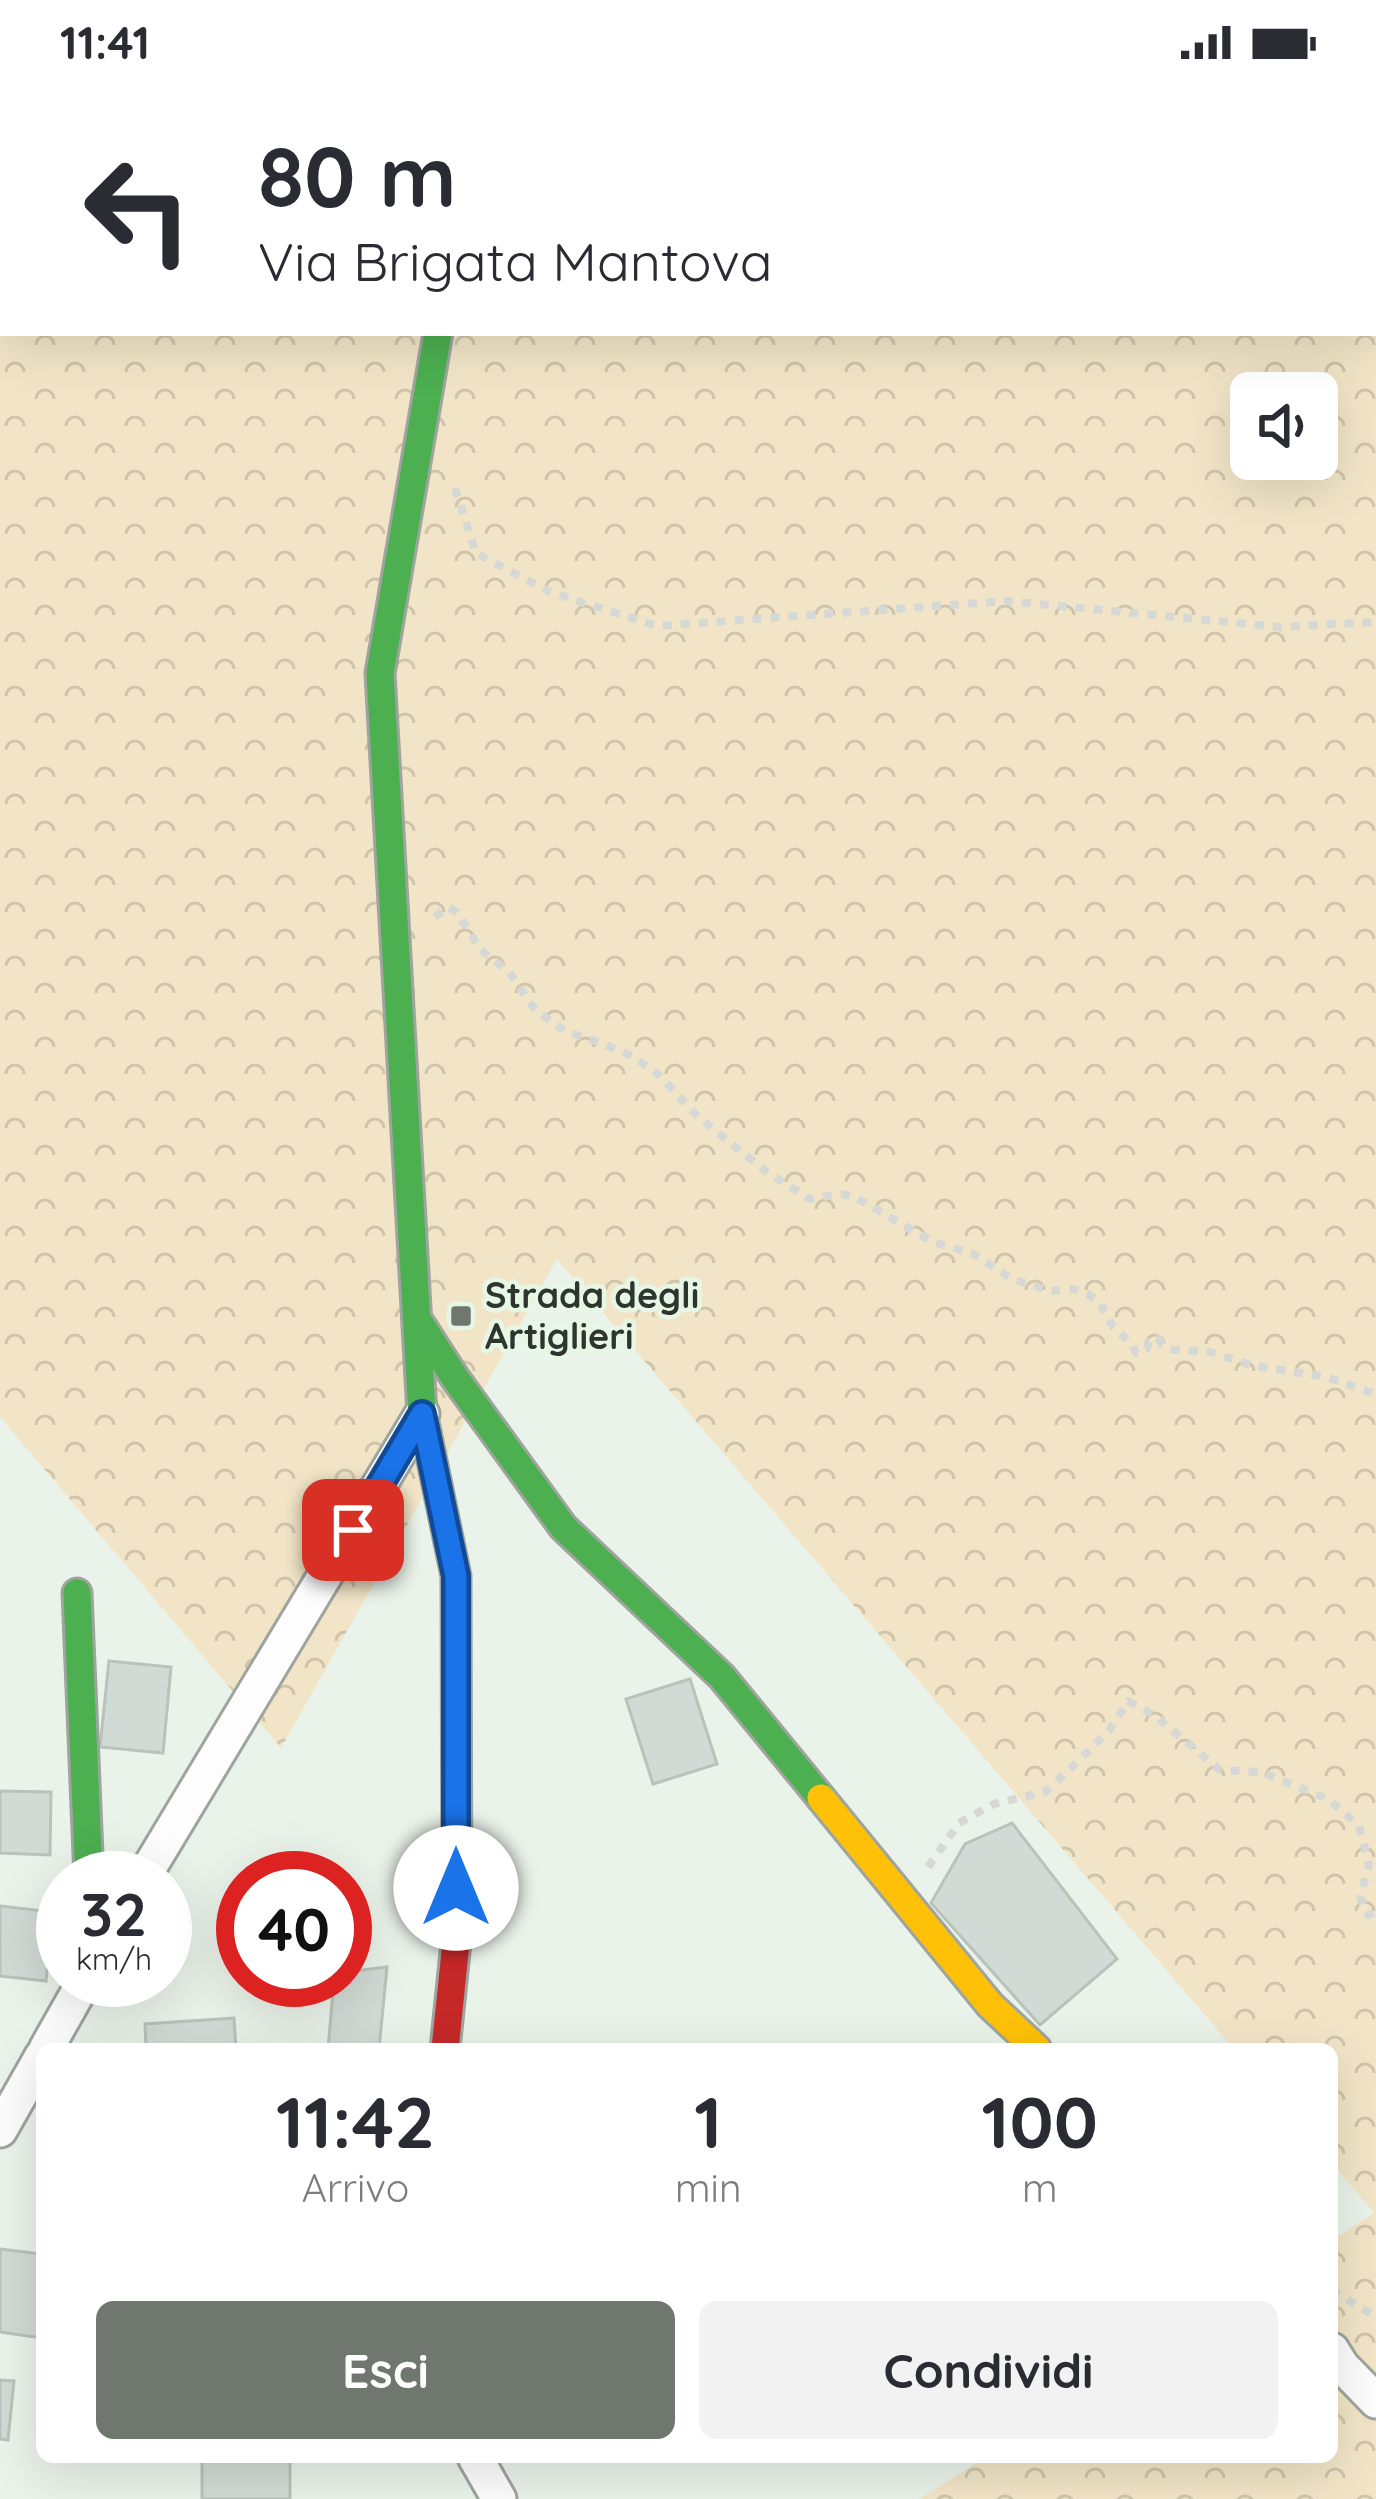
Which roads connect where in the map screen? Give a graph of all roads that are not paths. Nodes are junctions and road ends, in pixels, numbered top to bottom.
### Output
1 (437, 336) edge
2 (417, 1318) junction
3 (422, 1414) junction
4 (77, 1593) dead end
5 (88, 1851) edge
6 (159, 1851) edge
7 (70, 2007) edge
8 (49, 2043) edge
9 (446, 2043) edge
10 (1031, 2043) edge
11 (36, 2066) edge
12 (0, 2130) edge
13 (1338, 2360) edge
14 (1376, 2402) edge
15 (478, 2463) edge
16 (499, 2499) edge

1 - 2 street
2 - 3 street
2 - 10 street
3 - 6 street
3 - 9 street
4 - 5 street
7 - 8 street
11 - 12 street
13 - 14 street
15 - 16 street

